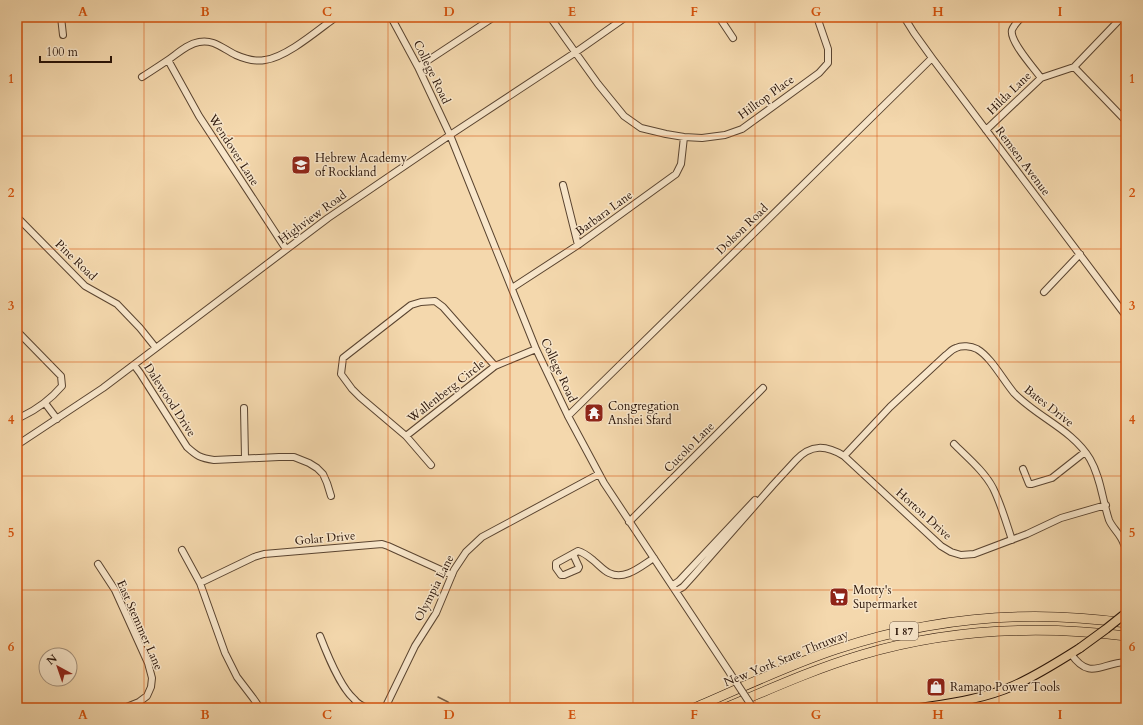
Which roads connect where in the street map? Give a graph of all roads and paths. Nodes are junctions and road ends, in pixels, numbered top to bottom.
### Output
1 (61, 17) edge
2 (336, 17) edge
3 (391, 17) edge
4 (494, 17) edge
5 (550, 17) edge
6 (626, 17) edge
7 (719, 17) edge
8 (817, 17) edge
9 (904, 17) edge
10 (1022, 17) edge
11 (1122, 17) edge
12 (63, 35) dead end
13 (733, 38) dead end
14 (576, 52) junction
15 (932, 58) junction
16 (168, 60) junction
17 (418, 66) junction
18 (1074, 67) junction
19 (142, 77) dead end
20 (1041, 78) junction
21 (1126, 121) edge
22 (986, 130) junction
23 (450, 134) junction
24 (684, 137) junction
25 (562, 184) dead end
26 (17, 217) edge
27 (578, 245) junction
28 (286, 249) junction
29 (1080, 254) junction
30 (512, 288) junction
31 (1044, 292) dead end
32 (1126, 316) edge
33 (17, 331) edge
34 (156, 348) junction
35 (536, 349) junction
36 (134, 365) junction
37 (495, 366) junction
38 (763, 388) dead end
39 (45, 403) junction
40 (244, 408) dead end
41 (17, 416) edge
42 (568, 416) junction
43 (57, 419) junction
44 (406, 436) junction
45 (954, 444) dead end
46 (17, 445) edge
47 (1085, 452) junction
48 (844, 456) junction
49 (245, 458) junction
50 (431, 466) dead end
51 (1023, 469) dead end
52 (599, 474) junction
53 (331, 496) dead end
54 (1106, 505) junction
55 (629, 522) junction
56 (1123, 539) edge
57 (1012, 540) junction
58 (1126, 549) edge
59 (182, 550) dead end
60 (573, 554) dead end
61 (654, 558) junction
62 (98, 564) dead end
63 (452, 575) junction
64 (200, 582) junction
65 (675, 588) junction
66 (1126, 613) edge
67 (1126, 623) edge
68 (320, 636) dead end
69 (1126, 636) edge
70 (1071, 654) junction
71 (1126, 662) edge
72 (124, 708) edge
73 (260, 708) edge
74 (367, 708) edge
75 (385, 708) edge
76 (694, 708) edge
77 (725, 708) edge
78 (753, 708) edge
79 (920, 708) edge

1 - 12 street
2 - 16 street
3 - 17 street, College Road
4 - 17 street
5 - 14 street, Hilltop Place
6 - 14 street, Highview Road
7 - 13 street
8 - 24 street, Hilltop Place
9 - 15 street, Remsen Avenue
10 - 20 street
11 - 18 street, Hilda Lane
14 - 23 street, Highview Road
14 - 24 street, Hilltop Place
15 - 22 street, Remsen Avenue
15 - 42 street, Dolson Road
16 - 19 street
16 - 28 street, Wendover Lane
17 - 23 street, College Road
18 - 20 street, Hilda Lane
18 - 21 street
20 - 22 street, Hilda Lane
22 - 29 street, Remsen Avenue
23 - 28 street, Highview Road
23 - 30 street, College Road
24 - 27 street, Barbara Lane
25 - 27 street
26 - 34 street, Pine Road
27 - 30 street, Barbara Lane
28 - 34 street, Highview Road
29 - 31 street
29 - 32 street, Remsen Avenue
30 - 35 street, College Road
33 - 39 street
34 - 36 street, Highview Road
35 - 37 street, Wallenberg Circle
35 - 42 street, College Road
36 - 43 street, Highview Road
36 - 49 street, Dalewood Drive
37 - 44 street, Wallenberg Circle
37 - 44 street, Wallenberg Circle
38 - 55 street, Cucolo Lane
39 - 41 street
39 - 43 street
40 - 49 street
42 - 52 street, College Road
43 - 46 street, Highview Road
44 - 50 street
45 - 57 street
47 - 48 street, Bates Drive
47 - 51 street
47 - 54 street, Bates Drive
48 - 57 street, Horton Drive
48 - 65 street, Horton Drive
49 - 53 street, Dalewood Drive
52 - 55 street, College Road
52 - 63 street, Olympia Lane
54 - 56 street, Bates Drive
54 - 57 street, Horton Drive
55 - 61 street, College Road
56 - 58 street, Bates Drive
59 - 64 street
60 - 61 street
61 - 65 street, College Road
62 - 72 street, East Stemmer Lane
63 - 64 street, Golar Drive
63 - 75 street, Olympia Lane
64 - 73 street
65 - 78 street, College Road, bridge
66 - 70 main road, bridge
67 - 76 highway, New York State Thruway / I 87
68 - 74 street
69 - 77 highway, New York State Thruway / I 87
70 - 71 street
70 - 79 main road

